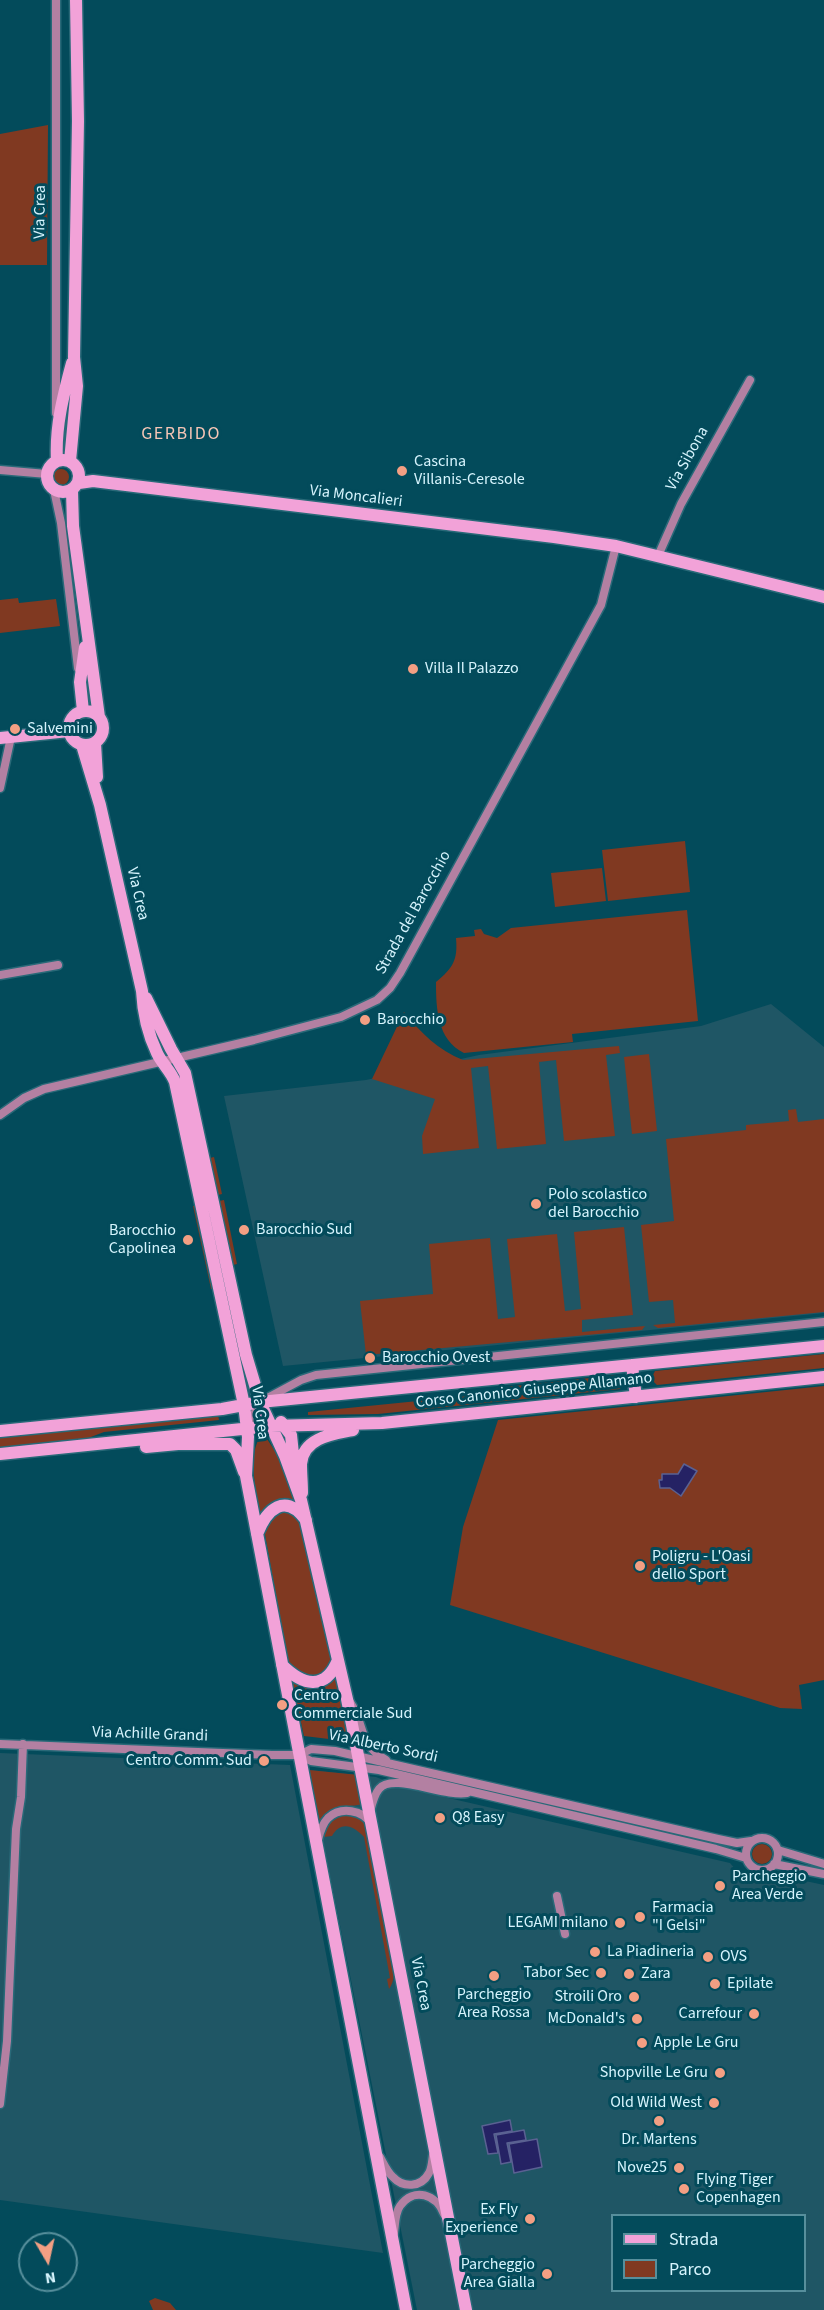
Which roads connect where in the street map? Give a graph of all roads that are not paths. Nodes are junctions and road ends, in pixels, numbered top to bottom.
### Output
1 (56, 0) edge
2 (76, 0) edge
3 (74, 357) junction
4 (750, 380) dead end
5 (57, 424) junction
6 (64, 461) junction
7 (0, 470) edge
8 (47, 474) junction
9 (69, 486) junction
10 (616, 546) junction
11 (658, 556) junction
12 (824, 597) edge
13 (86, 630) junction
14 (80, 682) junction
15 (83, 711) junction
16 (99, 717) junction
17 (69, 731) junction
18 (6, 737) edge
19 (95, 743) junction
20 (82, 745) junction
21 (0, 788) edge
22 (100, 805) junction
23 (58, 965) dead end
24 (0, 975) edge
25 (142, 991) junction
26 (176, 1058) junction
27 (162, 1061) junction
28 (0, 1116) edge
29 (824, 1322) edge
30 (824, 1346) edge
31 (632, 1365) junction
32 (824, 1377) edge
33 (636, 1397) junction
34 (261, 1402) junction
35 (244, 1405) junction
36 (382, 1423) junction
37 (284, 1425) junction
38 (271, 1426) junction
39 (247, 1428) junction
40 (0, 1431) edge
41 (61, 1448) junction
42 (0, 1454) edge
43 (246, 1476) junction
44 (296, 1483) junction
45 (301, 1500) junction
46 (307, 1521) junction
47 (257, 1534) junction
48 (338, 1660) junction
49 (282, 1665) junction
50 (347, 1699) junction
51 (0, 1744) edge
52 (23, 1744) junction
53 (298, 1755) junction
54 (361, 1762) junction
55 (392, 1763) junction
56 (472, 1792) junction
57 (530, 1800) junction
58 (370, 1812) junction
59 (372, 1828) junction
60 (751, 1841) junction
61 (316, 1846) junction
62 (778, 1851) junction
63 (746, 1858) junction
64 (774, 1864) junction
65 (824, 1864) edge
66 (824, 1874) edge
67 (557, 1896) dead end
68 (565, 1934) dead end
69 (3, 2041) edge
70 (0, 2104) edge
71 (434, 2147) junction
72 (375, 2149) junction
73 (452, 2237) junction
74 (392, 2241) junction
75 (406, 2310) edge
76 (466, 2310) edge

1 - 5 street, Via Crea
2 - 3 street, Via Crea
3 - 5 street, Via Crea
3 - 6 street, Via Crea
4 - 11 street, Via Sibona
5 - 6 street, Via Crea
6 - 8 street
6 - 9 street
7 - 8 street
8 - 9 street
9 - 10 street, Via Moncalieri
9 - 13 street
9 - 14 street
10 - 11 street, Via Moncalieri
10 - 26 street, Strada del Barocchio
11 - 12 street, Via Moncalieri
13 - 14 street
13 - 16 street
14 - 15 street
15 - 16 street
15 - 17 street
16 - 19 street
17 - 18 street
17 - 20 street
18 - 21 street
19 - 20 street
19 - 22 street, Via Crea
20 - 22 street, Via Crea
22 - 25 street, Via Crea
23 - 24 street
25 - 26 street, Via Crea
25 - 27 street, Via Crea
26 - 27 street, Strada del Barocchio
26 - 34 street, Via Crea
27 - 28 street, Strada del Barocchio
27 - 35 street, Via Crea
29 - 34 street, Corso Canonico Giuseppe Allamano
30 - 31 street, Corso Canonico Giuseppe Allamano
31 - 33 street
31 - 34 street, Corso Canonico Giuseppe Allamano
32 - 33 street, Corso Canonico Giuseppe Allamano
33 - 36 street, Corso Canonico Giuseppe Allamano
34 - 35 street, Corso Canonico Giuseppe Allamano
34 - 37 street, Via Crea
34 - 38 street, Via Crea
34 - 39 street
35 - 39 street, Via Crea
35 - 40 street, Corso Canonico Giuseppe Allamano
36 - 37 street, Corso Canonico Giuseppe Allamano
36 - 45 street
37 - 38 street, Corso Canonico Giuseppe Allamano
37 - 44 street, Via Crea
38 - 39 street, Corso Canonico Giuseppe Allamano
38 - 44 street, Via Crea
39 - 41 street, Corso Canonico Giuseppe Allamano
39 - 43 street, Via Crea
41 - 42 street, Corso Canonico Giuseppe Allamano
41 - 43 street
43 - 47 street, Via Crea
44 - 45 street, Via Crea
45 - 46 street, Via Crea
46 - 47 street
46 - 48 street, Via Crea
47 - 49 street, Via Crea
48 - 49 street
48 - 50 street, Via Crea
49 - 53 street, Via Crea
50 - 54 street, Via Crea
50 - 55 street, Via Crea
51 - 52 street, Via Achille Grandi
52 - 53 street, Via Achille Grandi
52 - 69 street
53 - 54 street, Via Alberto Sordi
53 - 61 street, Via Crea
54 - 55 street, Via Alberto Sordi
54 - 56 street, Via Alberto Sordi
54 - 58 street, Via Crea
55 - 57 street, Via Alberto Sordi
56 - 57 street, Via Alberto Sordi
56 - 58 street, Via Alberto Sordi
57 - 60 street, Via Alberto Sordi
57 - 63 street, Via Alberto Sordi
58 - 59 street, Via Crea
59 - 61 street
59 - 71 street, Via Crea
60 - 62 street, Via Alberto Sordi
60 - 63 street
61 - 72 street, Via Crea
62 - 64 street
62 - 65 street, Via Alberto Sordi
63 - 64 street, Via Alberto Sordi
64 - 66 street, Via Alberto Sordi
67 - 68 street
69 - 70 street
71 - 72 street, Via Crea
71 - 73 street, Via Crea
72 - 74 street, Via Crea
73 - 74 street, Via Crea
73 - 76 street, Via Crea
74 - 75 street, Via Crea

